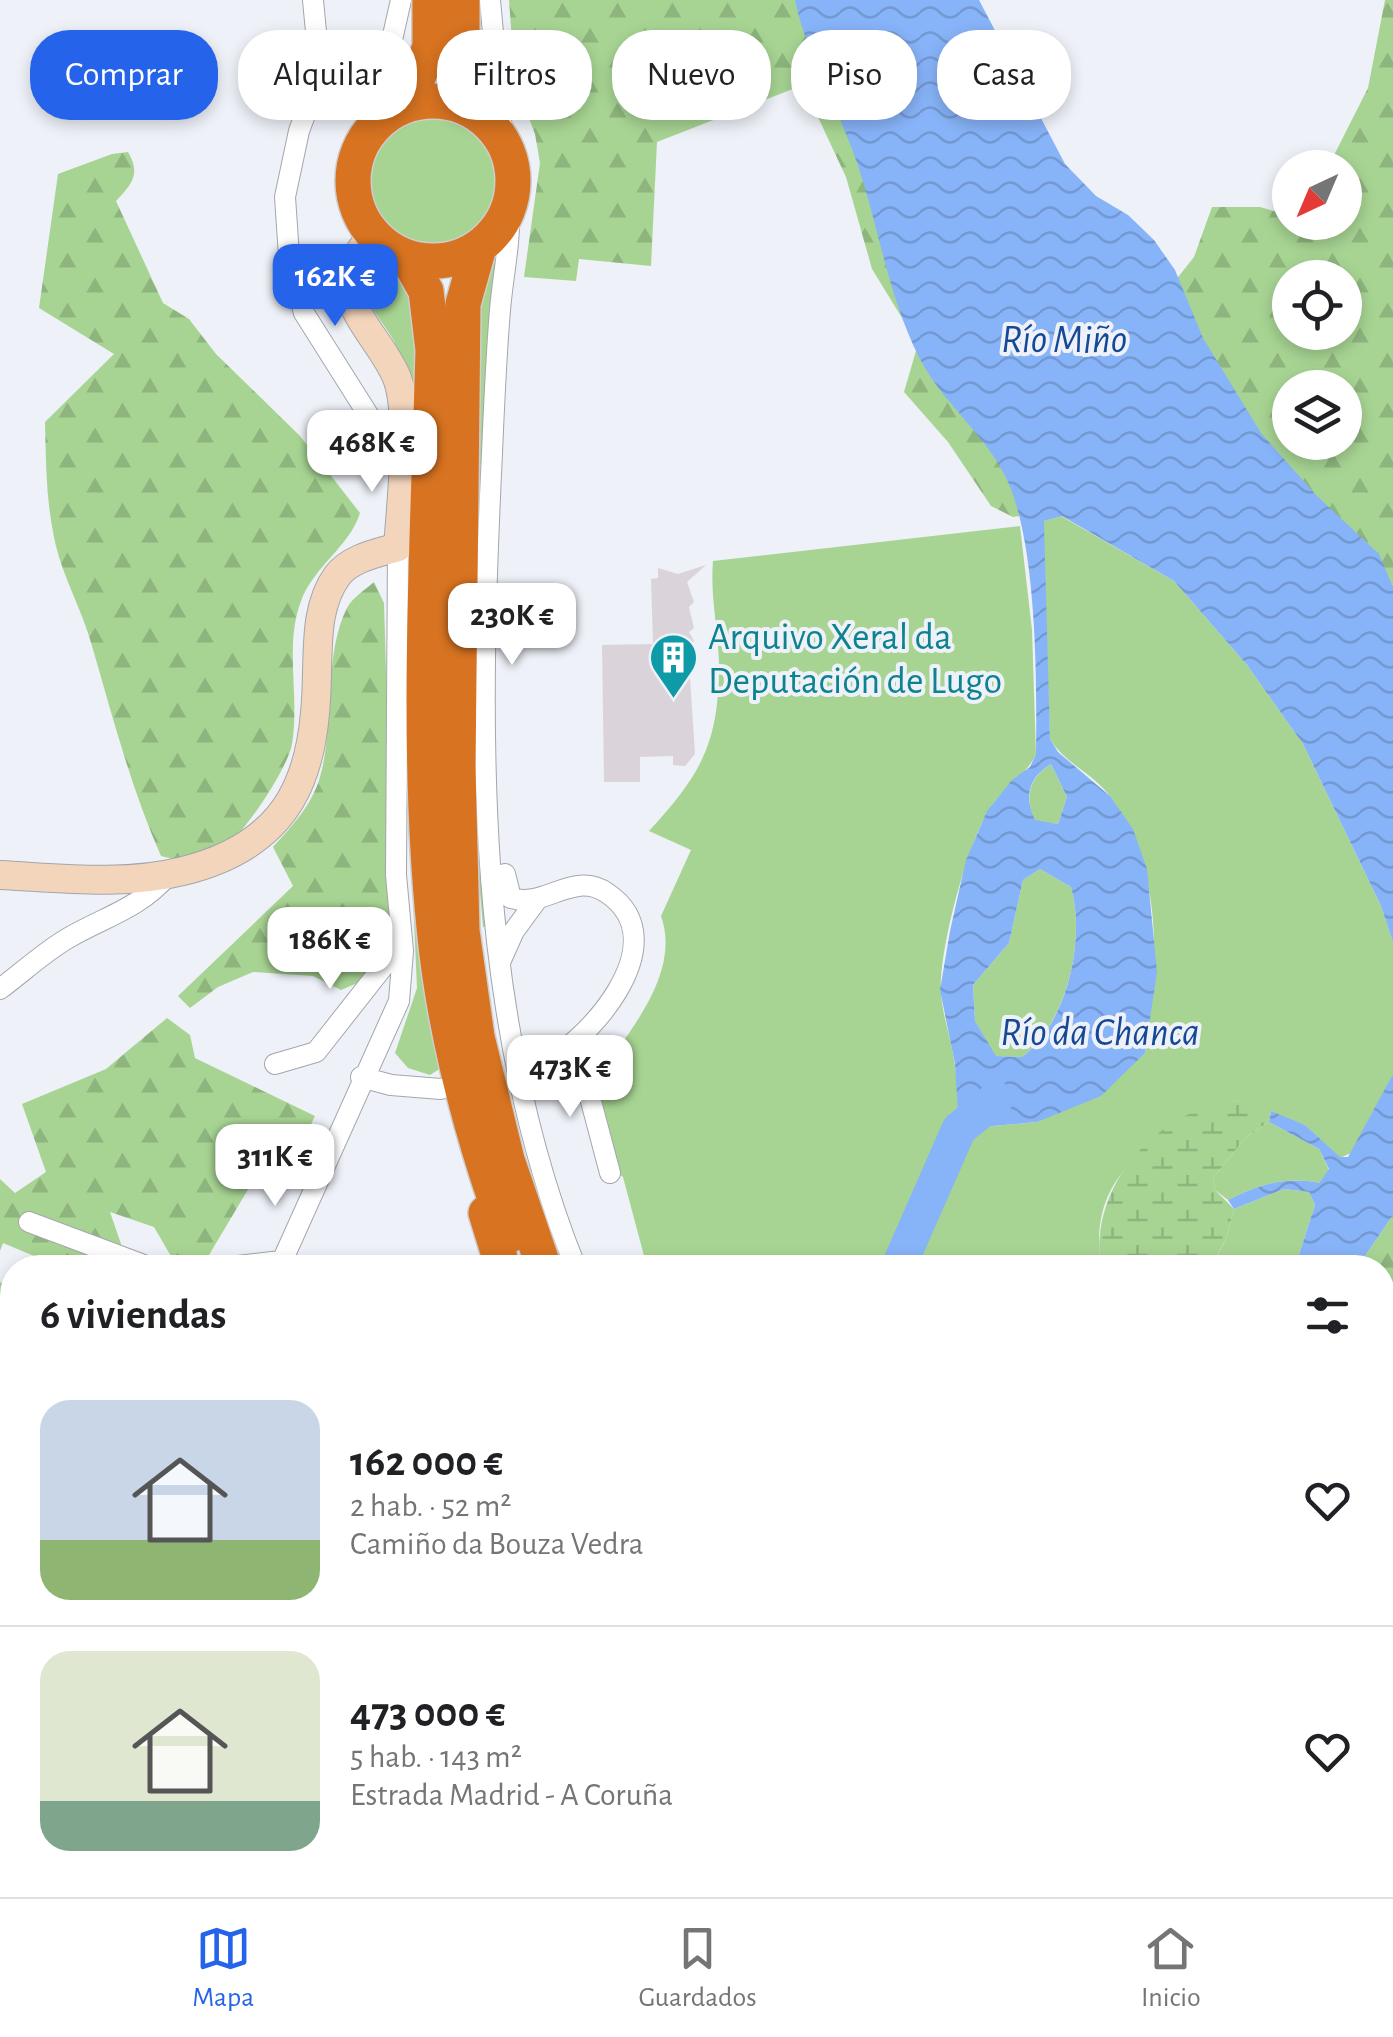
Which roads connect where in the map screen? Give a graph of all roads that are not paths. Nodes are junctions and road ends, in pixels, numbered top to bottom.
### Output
1 (313, 0) edge
2 (401, 0) edge
3 (430, 0) edge
4 (462, 0) edge
5 (490, 0) edge
6 (462, 30) edge
7 (417, 78) edge
8 (384, 120) edge
9 (481, 120) edge
10 (372, 128) junction
11 (503, 142) junction
12 (510, 205) junction
13 (373, 235) junction
14 (480, 246) junction
15 (408, 257) junction
16 (402, 445) junction
17 (398, 547) junction
18 (169, 874) junction
19 (0, 875) edge
20 (491, 880) junction
21 (536, 900) junction
22 (402, 942) junction
23 (500, 962) junction
24 (0, 989) edge
25 (451, 1040) junction
26 (567, 1052) junction
27 (276, 1064) dead end
28 (534, 1069) dead end
29 (361, 1077) junction
30 (441, 1089) dead end
31 (610, 1173) dead end
32 (29, 1222) dead end
33 (117, 1255) edge
34 (284, 1255) edge
35 (498, 1255) edge
36 (514, 1255) edge
37 (540, 1255) edge
38 (572, 1255) edge

1 - 16 street
2 - 10 street
3 - 7 highway
4 - 6 highway
5 - 11 street
8 - 10 highway
9 - 11 highway
10 - 13 highway
11 - 12 highway
12 - 14 highway
12 - 20 street
13 - 15 highway
13 - 16 street
14 - 15 highway
14 - 37 highway
15 - 25 highway
16 - 17 street
17 - 18 street
17 - 22 street
18 - 19 street
18 - 24 street
20 - 21 street
20 - 23 street
21 - 23 street
21 - 26 street
22 - 27 street
22 - 29 street
23 - 38 street
25 - 35 highway
25 - 36 highway
26 - 28 street
26 - 31 street
29 - 30 street
29 - 34 street
32 - 33 street

